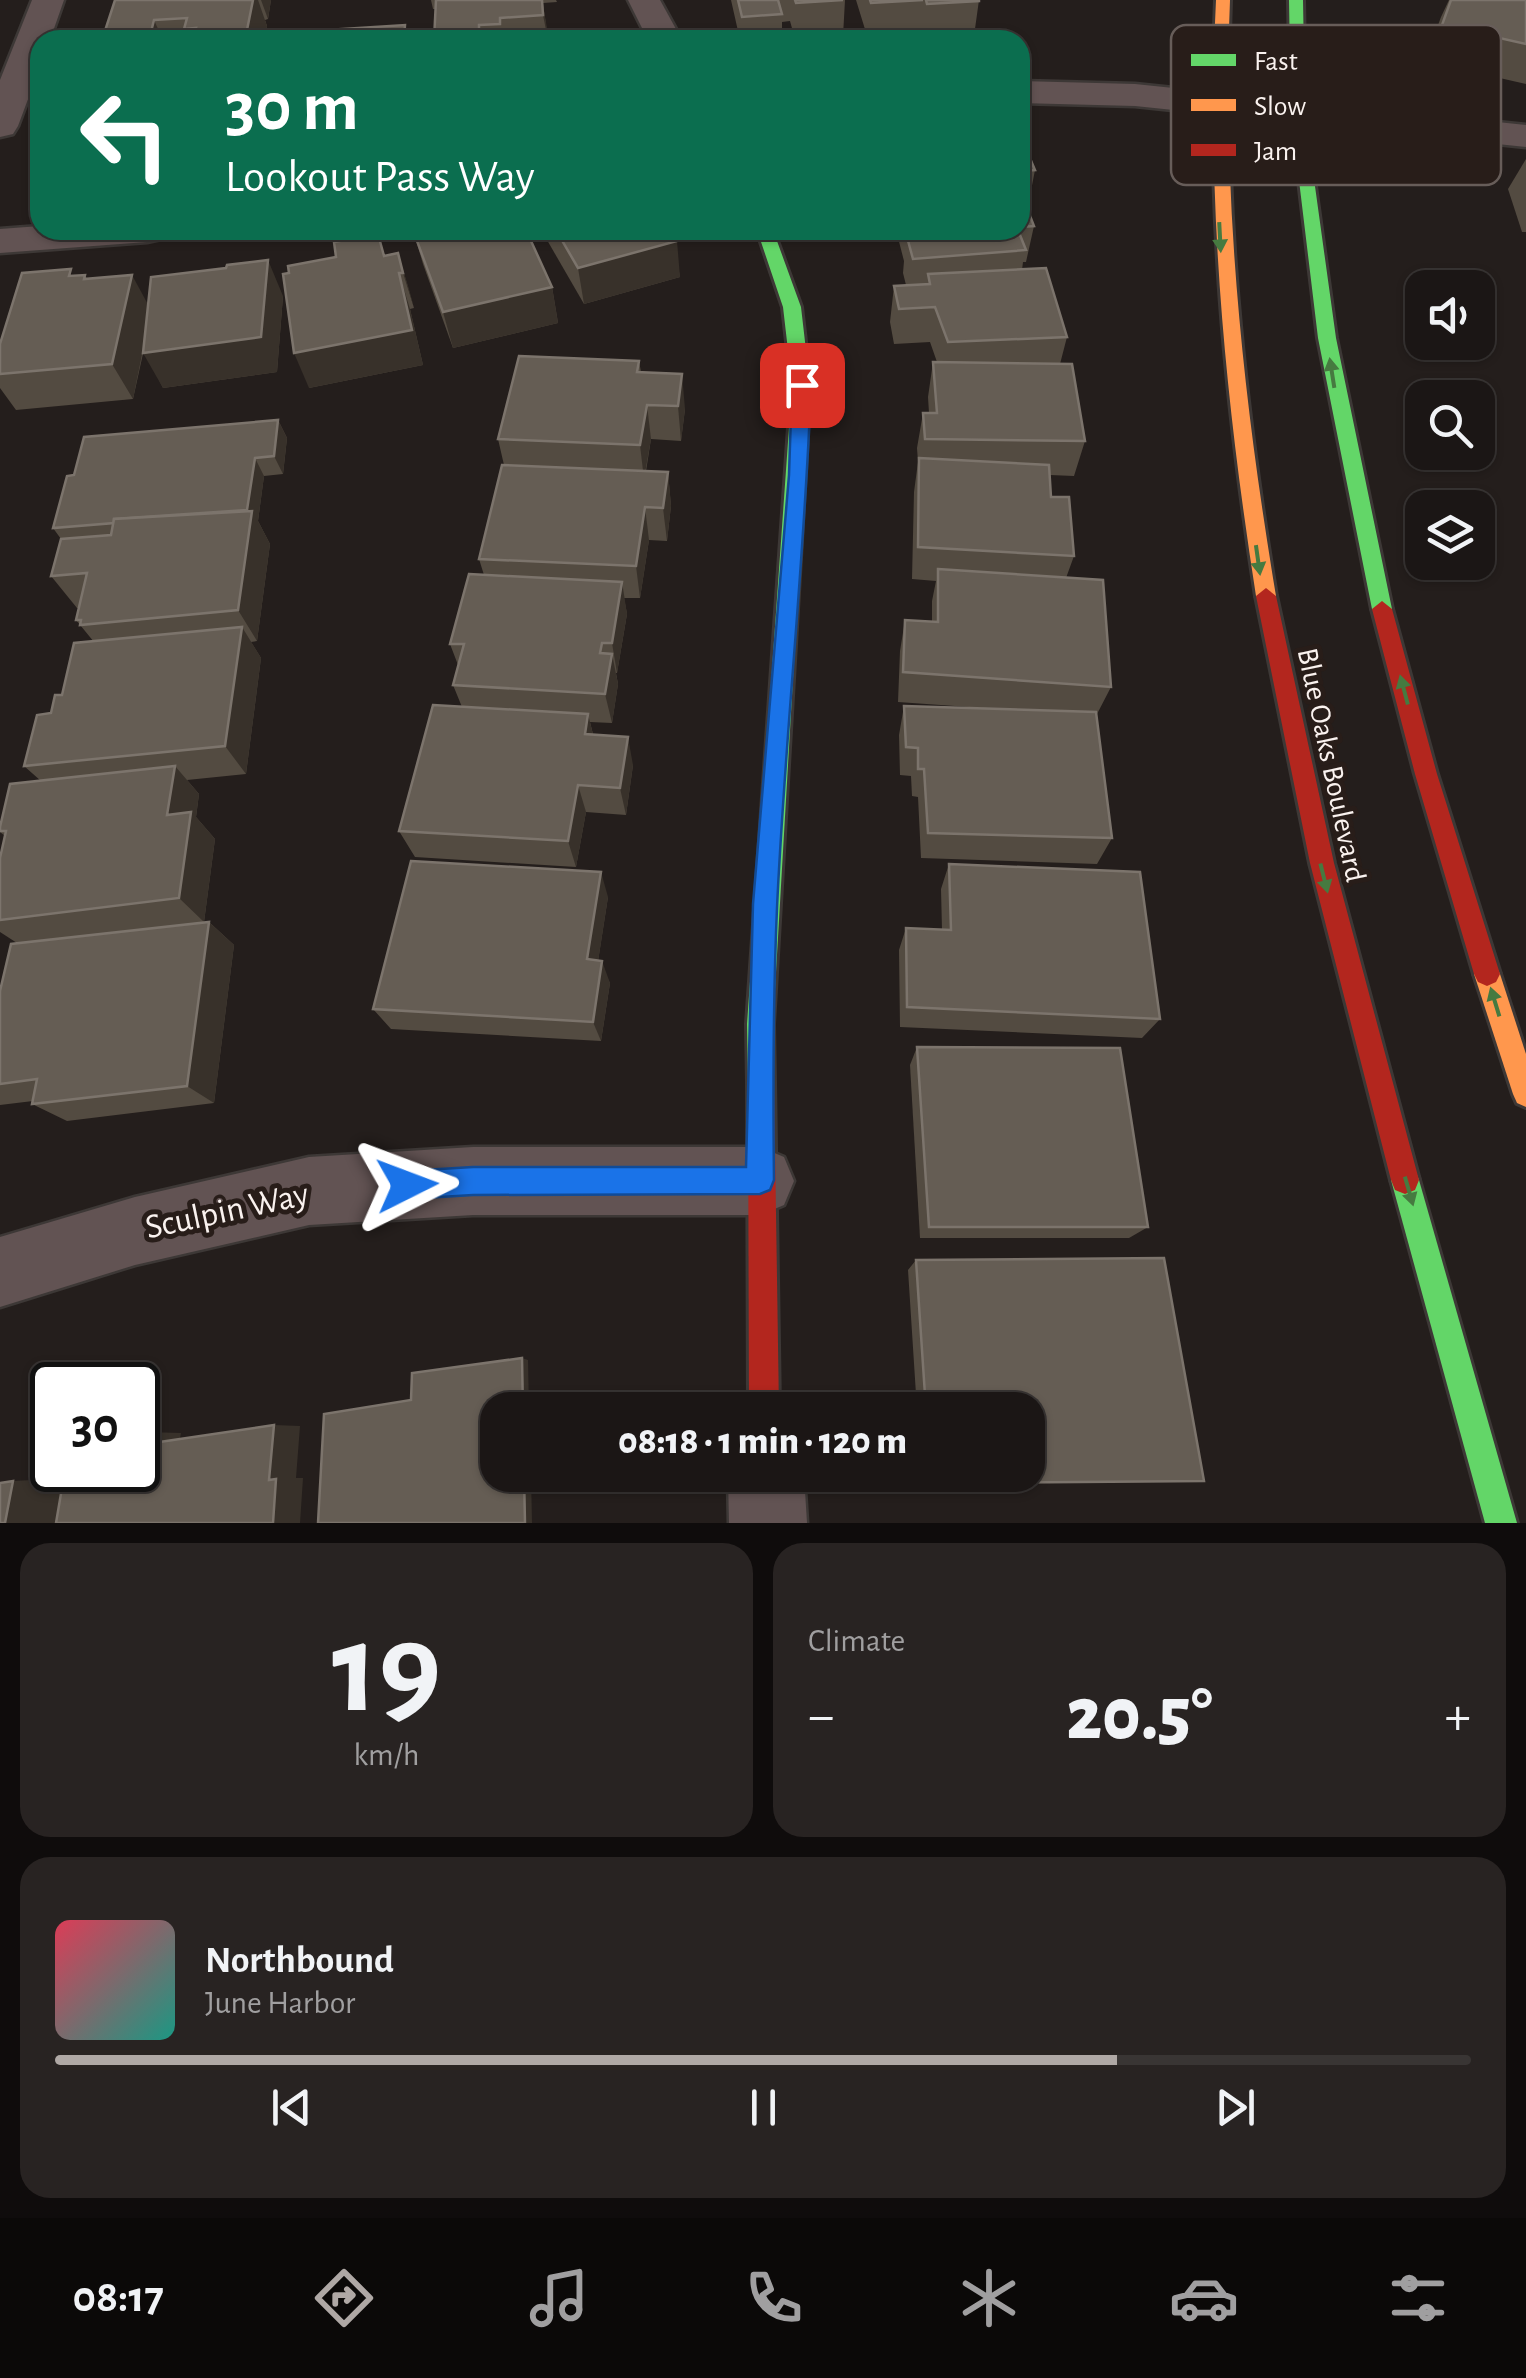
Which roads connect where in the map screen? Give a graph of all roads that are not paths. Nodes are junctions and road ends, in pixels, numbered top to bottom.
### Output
1 (48, 0) edge
2 (644, 0) edge
3 (1223, 0) edge
4 (1296, 0) edge
5 (1221, 25) edge
6 (1297, 25) edge
7 (37, 30) edge
8 (660, 30) edge
9 (30, 47) edge
10 (1030, 92) edge
11 (1171, 99) edge
12 (0, 126) edge
13 (1501, 133) edge
14 (1526, 136) edge
15 (1219, 185) edge
16 (1308, 185) edge
17 (30, 239) edge
18 (769, 240) edge
19 (0, 241) edge
20 (1526, 1094) edge
21 (760, 1180) junction
22 (0, 1272) edge
23 (764, 1392) edge
24 (767, 1492) edge
25 (768, 1523) edge
26 (1501, 1523) edge

1 - 7 street
2 - 8 street
3 - 5 main road, Blue Oaks Boulevard
4 - 6 main road
9 - 12 street
10 - 11 street
13 - 14 street
15 -> 26 main road, Blue Oaks Boulevard
20 -> 16 main road
17 - 19 street
18 - 21 main road
21 - 22 street, Sculpin Way
21 - 23 main road
24 - 25 street

